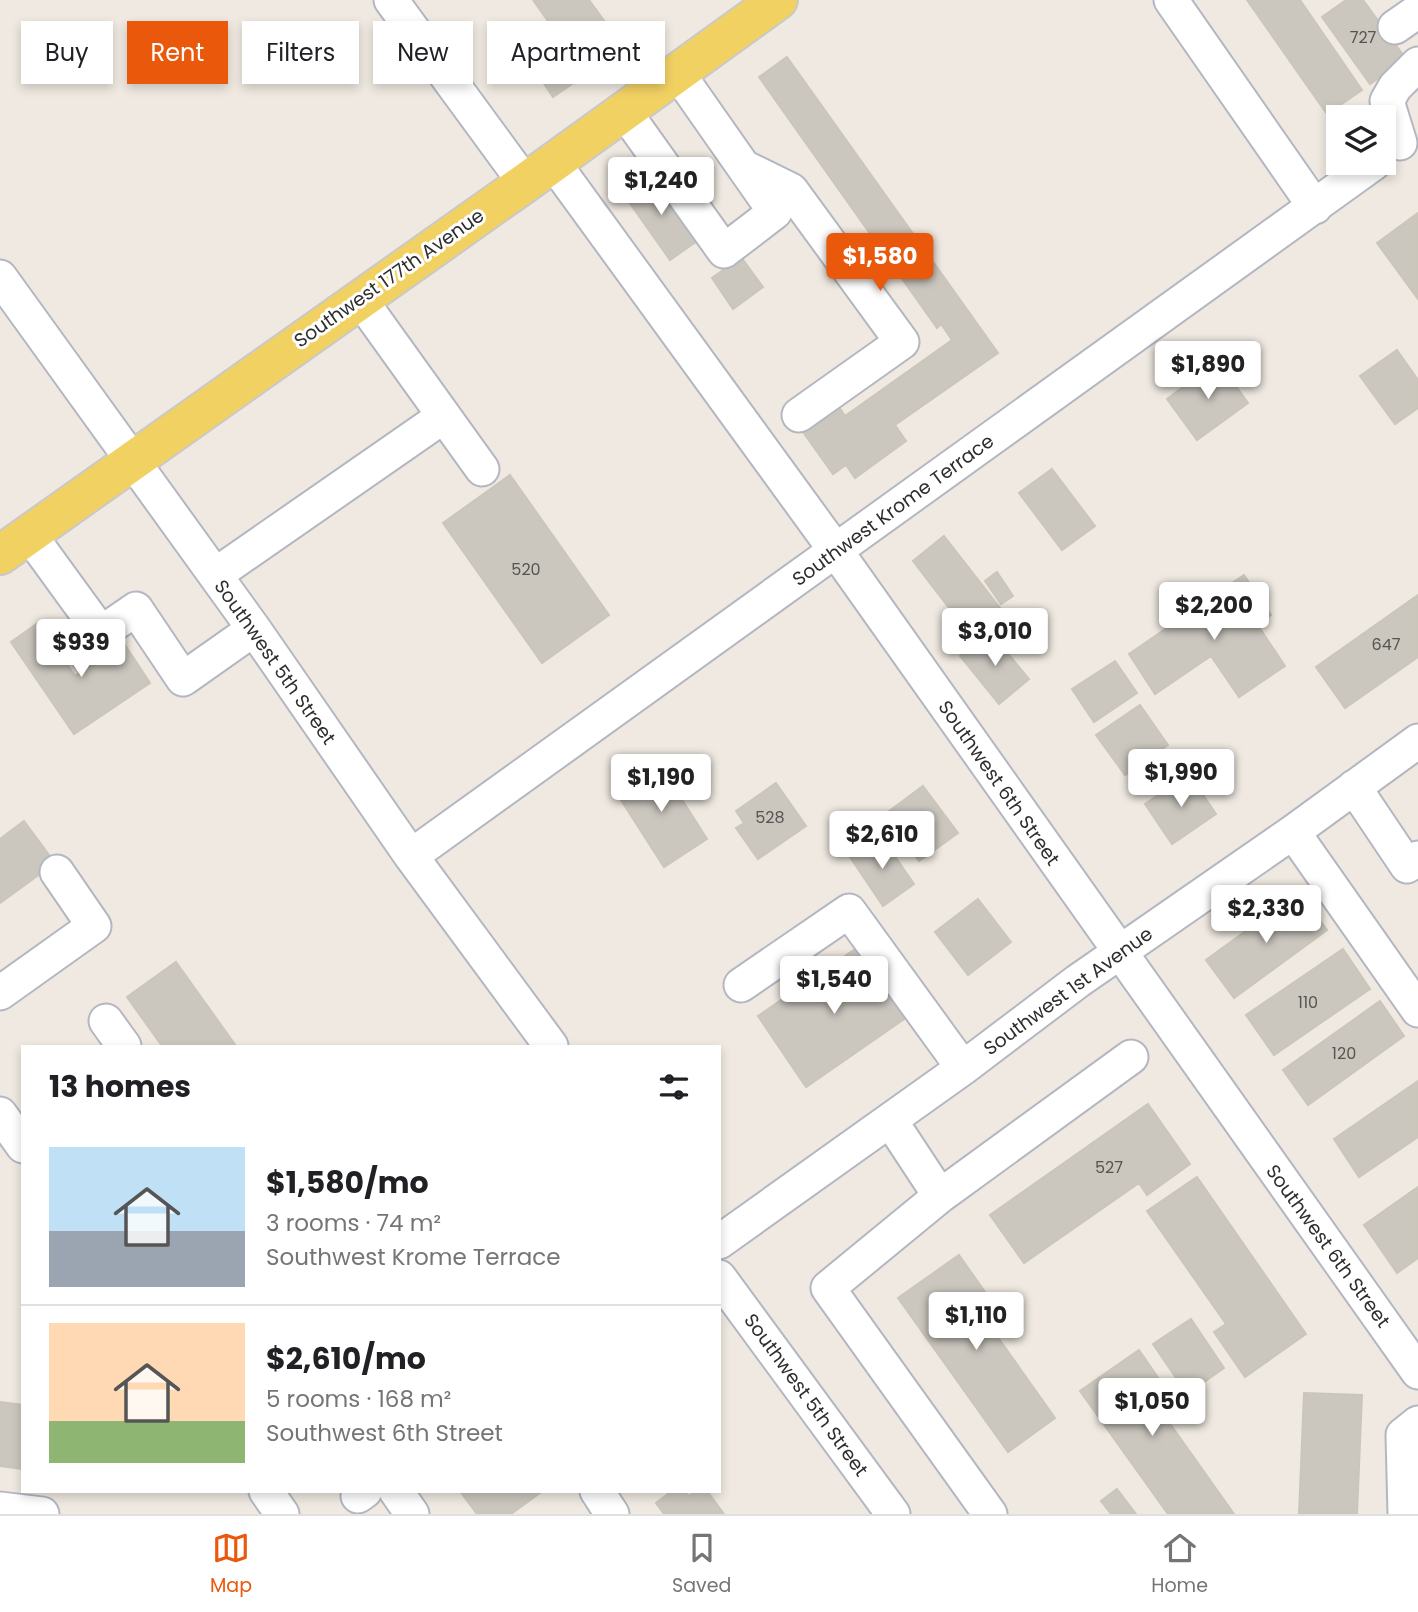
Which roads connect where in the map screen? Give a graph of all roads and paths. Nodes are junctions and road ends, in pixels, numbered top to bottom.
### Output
1 (391, 0) edge
2 (1171, 0) edge
3 (757, 6) edge
4 (1418, 64) edge
5 (677, 72) junction
6 (1387, 105) edge
7 (624, 111) junction
8 (744, 168) junction
9 (539, 173) junction
10 (1358, 175) edge
11 (1315, 207) junction
12 (0, 277) edge
13 (360, 299) junction
14 (799, 415) dead end
15 (444, 416) junction
16 (132, 460) junction
17 (482, 468) dead end
18 (14, 544) edge
19 (836, 551) junction
20 (215, 575) junction
21 (254, 629) junction
22 (1418, 741) edge
23 (1354, 788) junction
24 (1293, 832) junction
25 (411, 856) junction
26 (1414, 869) edge
27 (57, 873) dead end
28 (1119, 953) junction
29 (741, 985) dead end
30 (0, 993) edge
31 (1418, 1010) edge
32 (550, 1045) edge
33 (1131, 1057) dead end
34 (963, 1068) junction
35 (0, 1114) edge
36 (890, 1120) junction
37 (21, 1143) edge
38 (940, 1196) junction
39 (721, 1241) edge
40 (721, 1280) edge
41 (1418, 1372) edge
42 (1418, 1423) edge
43 (267, 1493) edge
44 (398, 1493) edge
45 (598, 1493) edge
46 (0, 1509) edge
47 (43, 1514) edge
48 (282, 1514) edge
49 (412, 1514) edge
50 (612, 1514) edge
51 (893, 1514) edge
52 (990, 1514) edge
53 (1405, 1514) edge

1 - 9 street, Southwest 6th Street
2 - 11 street
3 - 5 main road, Southwest 177th Avenue
4 - 6 street
5 - 7 main road, Southwest 177th Avenue
5 - 8 street
7 - 8 street
7 - 9 main road, Southwest 177th Avenue
8 - 14 street
9 - 13 main road, Southwest 177th Avenue
9 - 19 street, Southwest 6th Street
10 - 11 street, Southwest Krome Terrace
11 - 19 street, Southwest Krome Terrace
12 - 16 street, Southwest 5th Street
13 - 15 street
13 - 16 main road, Southwest 177th Avenue
15 - 17 street
15 - 20 street
16 - 18 main road, Southwest 177th Avenue
16 - 20 street, Southwest 5th Street
18 - 21 street
19 - 25 street, Southwest Krome Terrace
19 - 28 street, Southwest 6th Street
20 - 21 street, Southwest 5th Street
21 - 25 street, Southwest 5th Street
22 - 23 street, Southwest 1st Avenue
23 - 24 street, Southwest 1st Avenue
23 - 26 street
24 - 28 street, Southwest 1st Avenue
24 - 31 street
25 - 32 street, Southwest 5th Street
27 - 30 street
28 - 34 street, Southwest 1st Avenue
28 - 41 street, Southwest 6th Street
29 - 34 street
33 - 38 street
34 - 36 street, Southwest 1st Avenue
35 - 37 street
36 - 38 street
36 - 39 street, Southwest 1st Avenue
38 - 52 street
40 - 51 street, Southwest 5th Street
42 - 53 street
43 - 48 street
44 - 49 street
45 - 50 street
46 - 47 street

